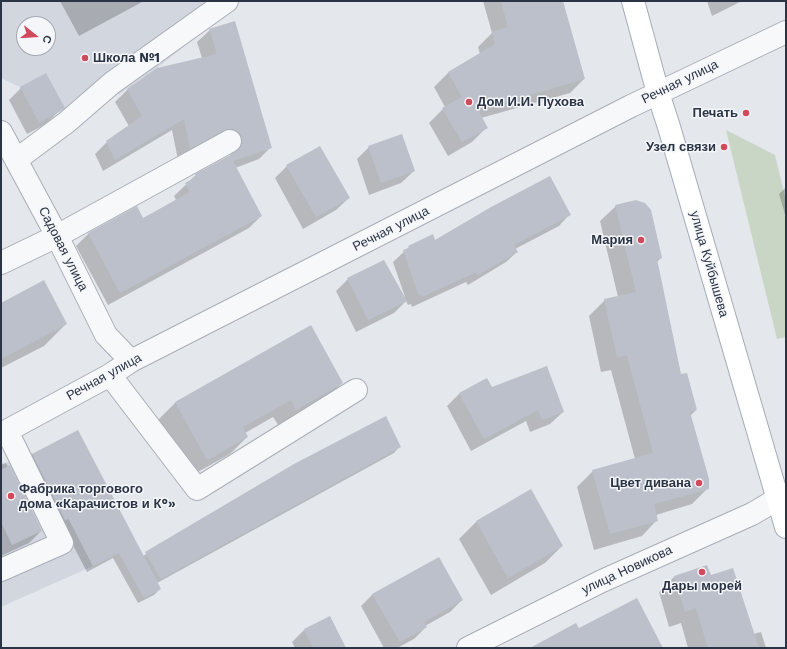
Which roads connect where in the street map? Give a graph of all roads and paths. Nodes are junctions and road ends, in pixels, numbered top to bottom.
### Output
1 (227, 1) edge
2 (633, 1) edge
3 (783, 40) edge
4 (658, 93) junction
5 (1, 132) edge
6 (230, 141) dead end
7 (16, 160) junction
8 (57, 236) junction
9 (1, 263) edge
10 (130, 362) junction
11 (110, 375) junction
12 (356, 390) dead end
13 (4, 432) edge
14 (782, 497) edge
15 (786, 527) edge
16 (1, 570) edge
17 (468, 648) edge

1 - 7 street
2 - 4 main road, улица Куйбышева
3 - 4 street, Речная улица
4 - 10 street, Речная улица
4 - 14 main road, улица Куйбышева
5 - 7 street, Садовая улица
6 - 8 street
7 - 8 street, Садовая улица
8 - 9 street
8 - 10 street, Садовая улица
10 - 11 street, Речная улица
11 - 12 street
11 - 13 street, Речная улица
13 - 16 street
14 - 15 main road, улица Куйбышева
14 - 17 street, улица Новикова

